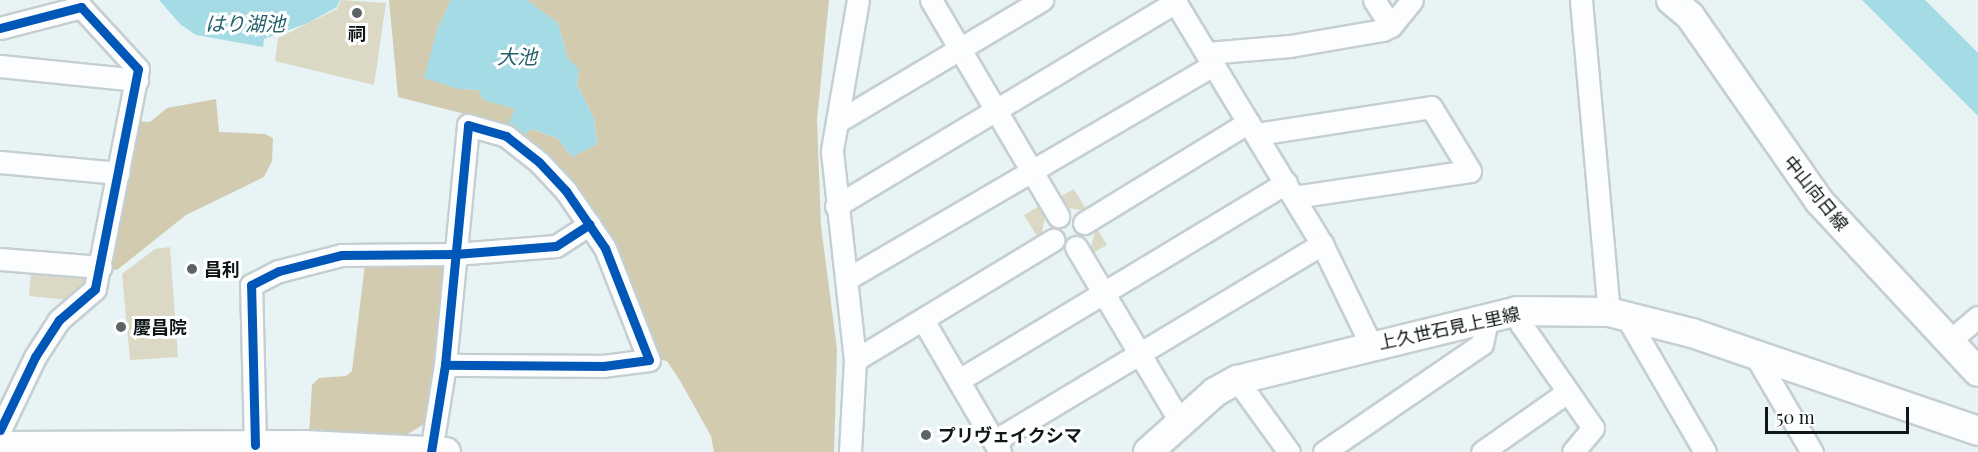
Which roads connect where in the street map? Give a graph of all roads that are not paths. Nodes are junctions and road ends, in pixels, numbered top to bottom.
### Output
1 (858, 0) edge
2 (931, 0) edge
3 (1042, 0) edge
4 (1374, 0) edge
5 (1412, 0) edge
6 (1581, 0) edge
7 (1671, 0) edge
8 (1175, 1) edge
9 (1391, 26) junction
10 (0, 28) edge
11 (960, 50) junction
12 (1210, 59) junction
13 (0, 66) edge
14 (136, 80) junction
15 (995, 112) junction
16 (837, 123) junction
17 (1253, 128) junction
18 (0, 162) edge
19 (1031, 171) junction
20 (118, 173) junction
21 (1290, 190) junction
22 (836, 206) junction
23 (1058, 216) junction
24 (1084, 223) junction
25 (590, 224) junction
26 (1053, 240) junction
27 (1322, 244) junction
28 (1076, 247) junction
29 (455, 254) junction
30 (0, 259) edge
31 (101, 267) junction
32 (847, 279) junction
33 (1103, 292) junction
34 (1517, 311) junction
35 (1618, 314) junction
36 (1488, 316) junction
37 (1978, 317) edge
38 (923, 320) junction
39 (1948, 342) junction
40 (1371, 345) junction
41 (1139, 354) junction
42 (1755, 355) junction
43 (855, 360) junction
44 (445, 365) junction
45 (1978, 372) edge
46 (959, 380) junction
47 (1237, 380) junction
48 (1566, 393) junction
49 (1181, 423) junction
50 (0, 430) edge
51 (1978, 431) edge
52 (255, 445) junction
53 (0, 446) edge
54 (997, 447) edge
55 (306, 448) edge
56 (75, 449) edge
57 (436, 451) edge
58 (850, 452) edge
59 (1148, 452) edge
60 (1289, 452) edge
61 (1324, 452) edge
62 (1482, 452) edge
63 (1573, 452) edge
64 (1705, 452) edge
65 (1812, 452) edge

1 - 16 street
2 - 11 street
3 - 11 street
4 - 9 street
5 - 9 street
6 - 35 street
7 - 39 main road, 中山向日線
8 - 12 street
8 - 15 street
9 - 12 street
10 - 14 street
11 - 15 street
11 - 16 street
12 - 17 street
12 - 19 street
13 - 14 street
14 - 20 street
15 - 19 street
15 - 22 street
16 - 22 street
17 - 21 street
17 - 21 street
17 - 24 street
18 - 20 street
19 - 23 street
19 - 32 street
20 - 31 street
21 - 27 street
21 - 33 street
22 - 32 street
23 - 24 street
23 - 26 street
24 - 28 street
25 - 29 street
25 - 29 street
25 - 44 street
26 - 28 street
26 - 38 street
27 - 40 street
27 - 41 street
28 - 33 street
29 - 44 street
29 - 52 street
30 - 31 street
31 - 50 street
32 - 43 street
33 - 41 street
33 - 46 street
34 - 35 main road, 上久世石見上里線
34 - 36 main road, 上久世石見上里線
34 - 48 street
35 - 42 main road, 上久世石見上里線
35 - 64 street
36 - 40 main road, 上久世石見上里線
36 - 61 street
37 - 39 street
38 - 43 street
38 - 46 street
39 - 45 main road, 中山向日線
40 - 47 main road, 上久世石見上里線
41 - 49 street
41 - 54 street
42 - 51 main road, 上久世石見上里線
42 - 65 street
43 - 58 street
44 - 57 street
46 - 54 street
47 - 49 main road, 上久世石見上里線
47 - 60 street
48 - 62 street
48 - 63 street
49 - 59 main road, 上久世石見上里線
52 - 55 main road
52 - 56 main road
53 - 56 main road
55 - 57 main road

